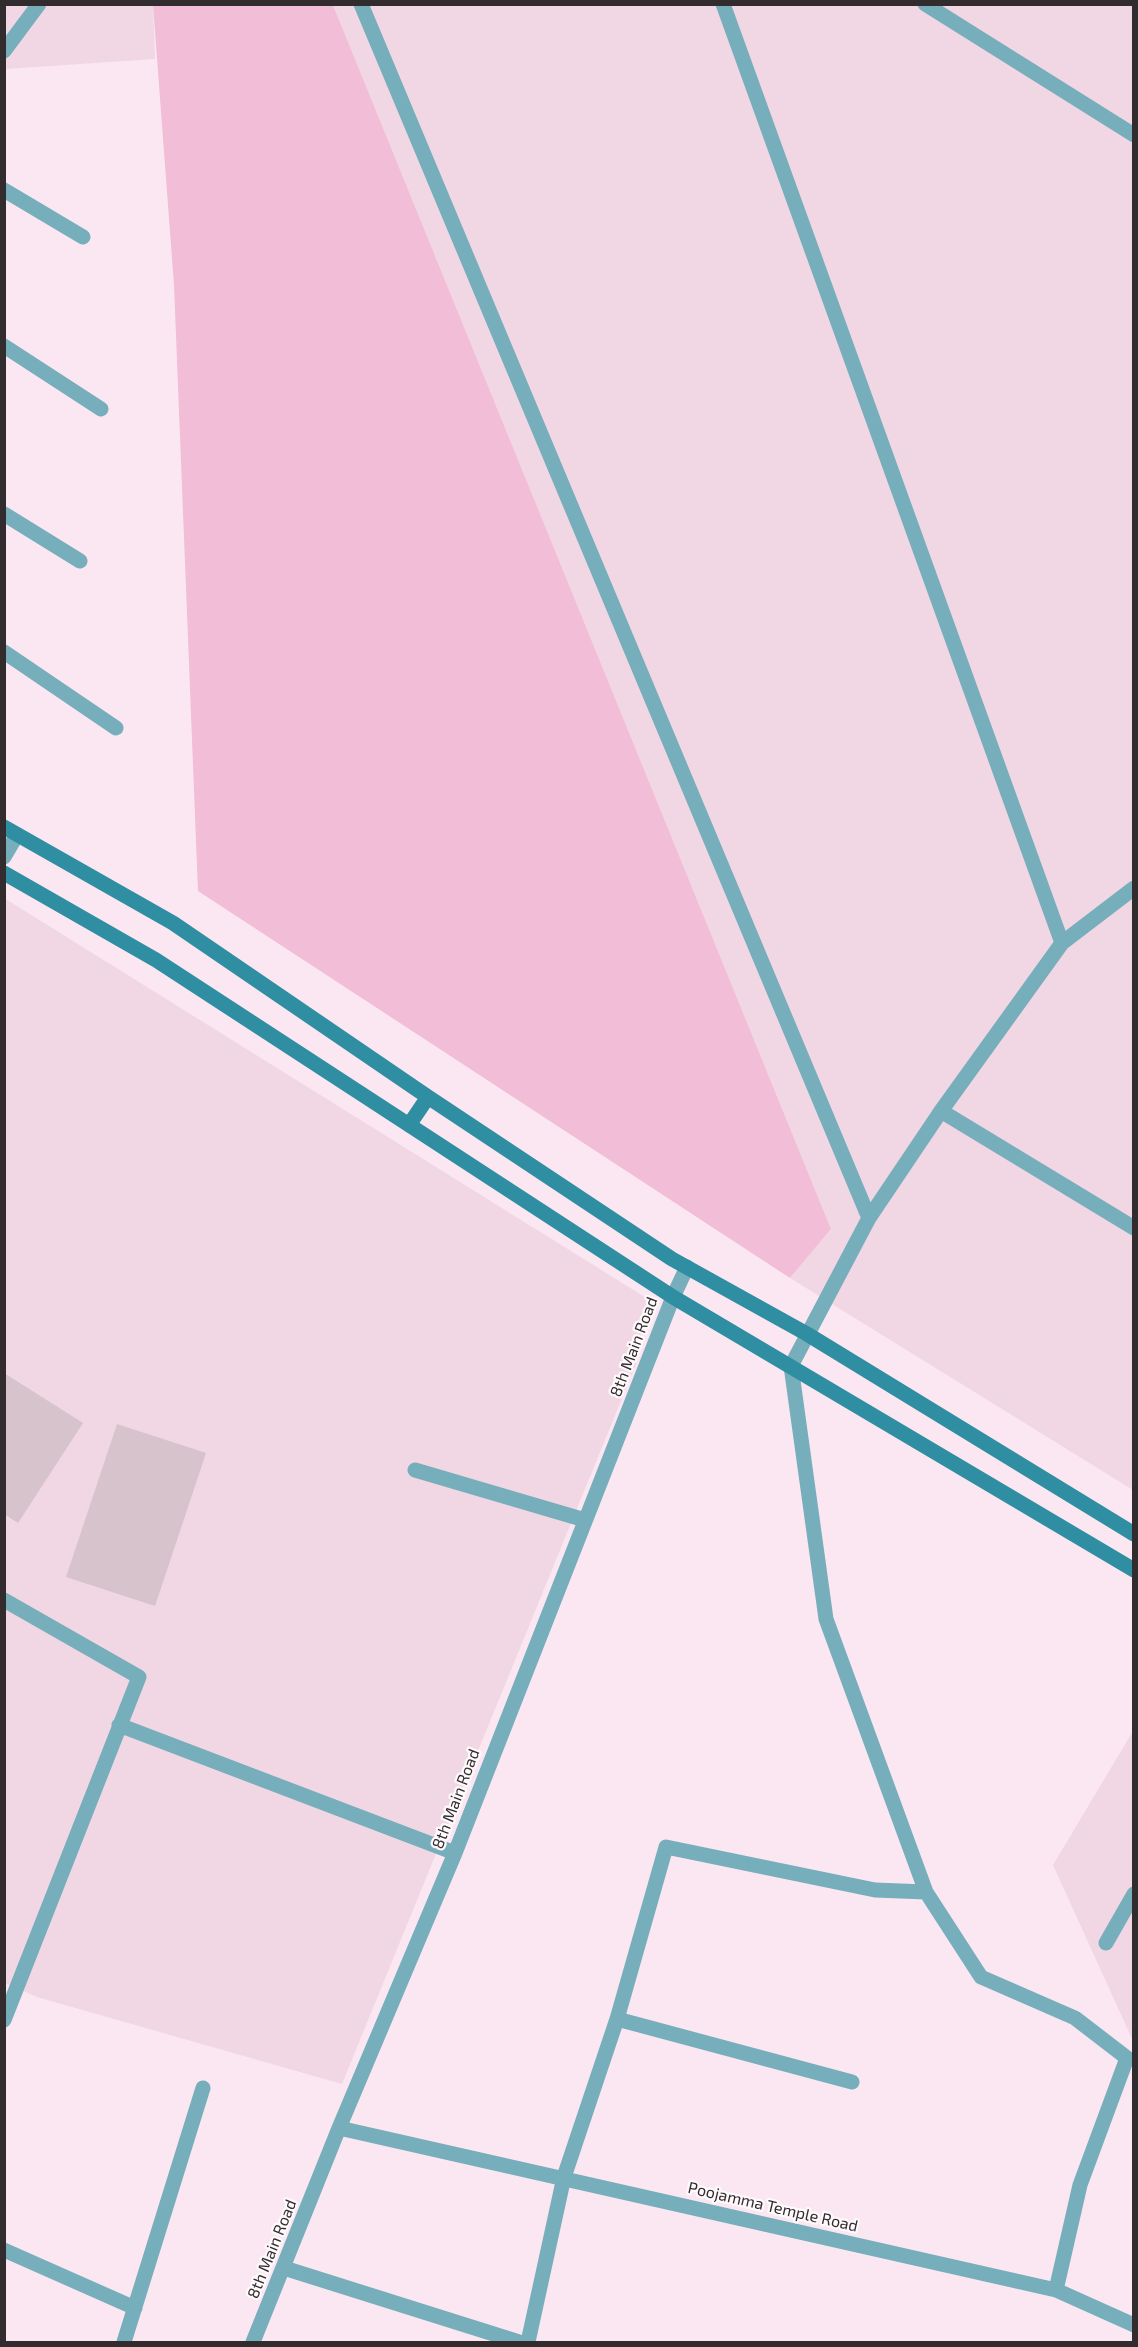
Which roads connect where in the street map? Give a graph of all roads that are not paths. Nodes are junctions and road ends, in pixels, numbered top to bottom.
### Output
1 (39, 4) edge
2 (361, 4) edge
3 (723, 4) edge
4 (925, 4) edge
5 (4, 51) edge
6 (1134, 135) edge
7 (4, 190) edge
8 (83, 237) dead end
9 (4, 346) edge
10 (101, 410) dead end
11 (4, 514) edge
12 (80, 561) dead end
13 (4, 652) edge
14 (116, 728) dead end
15 (11, 831) edge
16 (4, 857) edge
17 (4, 873) edge
18 (1134, 888) edge
19 (1062, 943) junction
20 (428, 1097) junction
21 (940, 1111) junction
22 (409, 1125) junction
23 (869, 1218) junction
24 (1134, 1228) edge
25 (687, 1267) junction
26 (672, 1297) junction
27 (807, 1334) junction
28 (791, 1366) junction
29 (415, 1470) dead end
30 (585, 1520) junction
31 (1134, 1534) edge
32 (1134, 1570) edge
33 (4, 1600) edge
34 (119, 1725) junction
35 (455, 1853) junction
36 (926, 1892) junction
37 (1134, 1894) edge
38 (1106, 1943) dead end
39 (617, 2019) junction
40 (4, 2020) edge
41 (852, 2082) dead end
42 (203, 2088) dead end
43 (339, 2128) junction
44 (564, 2177) junction
45 (4, 2250) edge
46 (284, 2268) junction
47 (1056, 2290) junction
48 (135, 2308) junction
49 (1134, 2325) edge
50 (124, 2343) edge
51 (253, 2343) edge
52 (519, 2343) edge
53 (528, 2343) edge

1 - 5 street
2 - 23 street
3 - 19 street
4 - 6 street
7 - 8 street
9 - 10 street
11 - 12 street
13 - 14 street
15 - 16 street
15 - 20 street
17 - 22 street
18 - 19 street
19 - 21 street
20 - 22 street
20 - 25 street
21 - 23 street
21 - 24 street
22 - 26 street
23 - 27 street
25 - 26 street, 8th Main Road
25 - 27 street
26 - 28 street
26 - 30 street, 8th Main Road
27 - 28 street
27 - 31 street
28 - 32 street
28 - 36 street
29 - 30 street
30 - 35 street, 8th Main Road
33 - 34 street
34 - 35 street
34 - 40 street
35 - 43 street, 8th Main Road
36 - 39 street
36 - 47 street
37 - 38 street
39 - 41 street
39 - 44 street
42 - 48 street
43 - 44 street, Poojamma Temple Road
43 - 46 street, 8th Main Road
44 - 47 street, Poojamma Temple Road
44 - 53 street
45 - 48 street
46 - 51 street, 8th Main Road
46 - 52 street
47 - 49 street, Poojamma Temple Road
48 - 50 street

